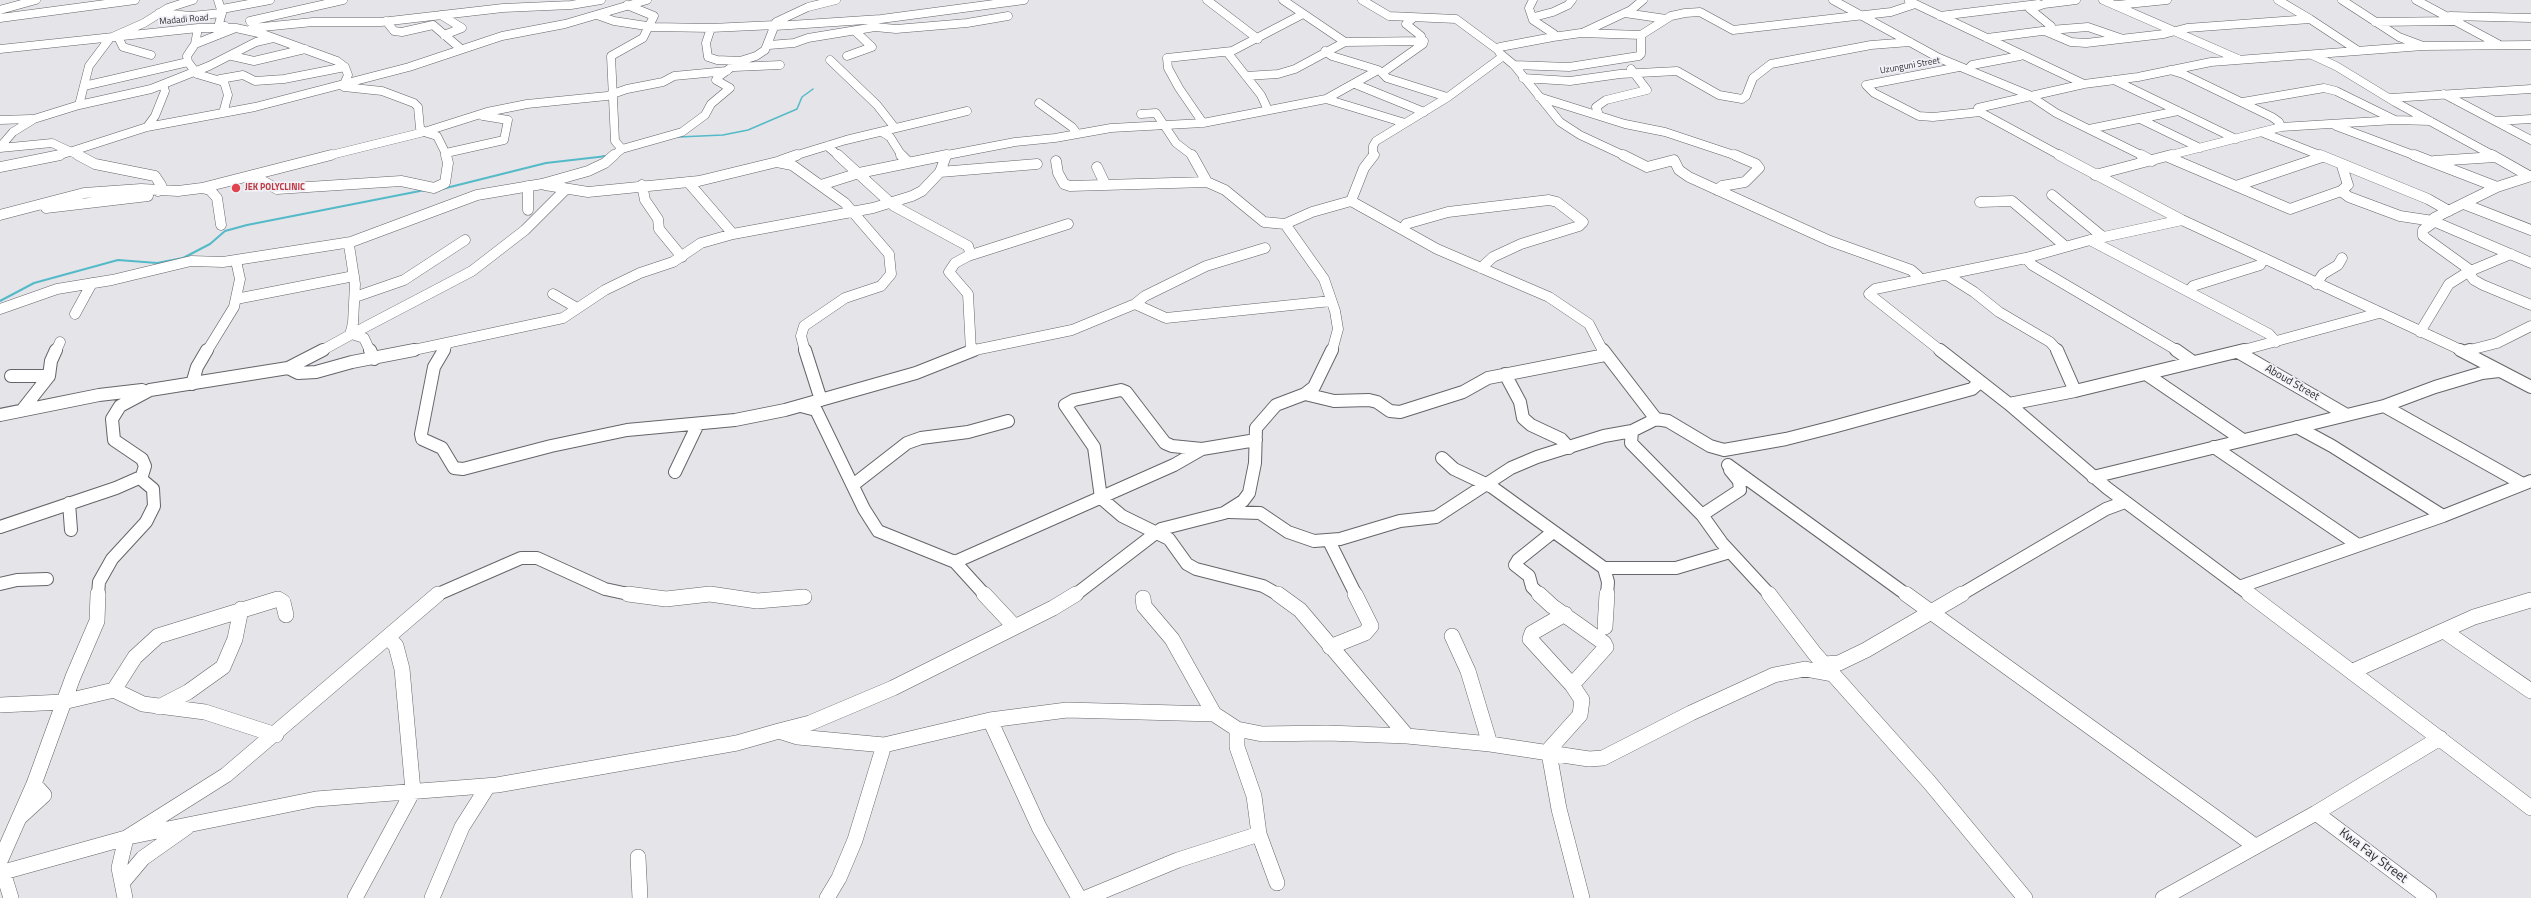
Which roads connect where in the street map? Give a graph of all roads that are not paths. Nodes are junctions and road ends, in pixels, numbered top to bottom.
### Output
1 (36, 0) edge
2 (135, 0) edge
3 (193, 0) edge
4 (218, 0) edge
5 (270, 0) edge
6 (343, 0) edge
7 (601, 0) edge
8 (647, 0) edge
9 (836, 0) edge
10 (1024, 0) edge
11 (1207, 0) edge
12 (1283, 0) edge
13 (1362, 0) edge
14 (1533, 0) edge
15 (1572, 0) edge
16 (1643, 0) edge
17 (1833, 0) edge
18 (1908, 0) edge
19 (2007, 0) edge
20 (2076, 0) edge
21 (2103, 0) edge
22 (2168, 0) edge
23 (2278, 0) edge
24 (2342, 0) edge
25 (2416, 0) edge
26 (1915, 4) junction
27 (2116, 5) junction
28 (627, 6) junction
29 (2026, 7) junction
30 (0, 10) edge
31 (222, 11) junction
32 (1625, 12) junction
33 (158, 13) junction
34 (1303, 14) junction
35 (441, 15) junction
36 (597, 15) junction
37 (1861, 15) junction
38 (1008, 16) dead end
39 (1389, 16) junction
40 (1940, 16) junction
41 (2447, 16) junction
42 (1534, 17) junction
43 (0, 18) edge
44 (2531, 18) edge
45 (1412, 19) junction
46 (1666, 19) junction
47 (2310, 19) junction
48 (386, 21) junction
49 (2457, 21) junction
50 (2374, 22) junction
51 (1406, 24) junction
52 (775, 25) junction
53 (648, 26) junction
54 (218, 27) junction
55 (198, 28) junction
56 (711, 28) junction
57 (238, 29) junction
58 (855, 31) junction
59 (2047, 31) junction
60 (2172, 31) junction
61 (1581, 33) junction
62 (444, 35) junction
63 (1641, 35) junction
64 (1553, 37) junction
65 (114, 38) junction
66 (274, 38) junction
67 (1986, 38) junction
68 (1258, 39) junction
69 (2126, 39) junction
70 (284, 41) junction
71 (1424, 41) junction
72 (1345, 42) junction
73 (1910, 42) junction
74 (196, 44) junction
75 (2408, 44) junction
76 (768, 45) junction
77 (2499, 45) junction
78 (2531, 45) edge
79 (0, 49) edge
80 (305, 49) junction
81 (461, 49) junction
82 (2358, 50) junction
83 (1325, 51) junction
84 (1227, 52) junction
85 (1500, 52) junction
86 (2310, 54) junction
87 (151, 55) dead end
88 (231, 56) junction
89 (847, 56) dead end
90 (2020, 56) junction
91 (2239, 59) junction
92 (830, 60) dead end
93 (1627, 61) junction
94 (188, 62) junction
95 (780, 65) dead end
96 (1514, 65) junction
97 (734, 66) junction
98 (345, 67) junction
99 (1964, 68) junction
100 (2181, 71) junction
101 (1634, 72) junction
102 (196, 73) junction
103 (1246, 76) junction
104 (1386, 78) junction
105 (1523, 78) junction
106 (220, 79) junction
107 (2114, 80) junction
108 (1357, 82) junction
109 (2084, 84) junction
110 (163, 85) junction
111 (340, 85) junction
112 (84, 86) junction
113 (2531, 89) edge
114 (614, 93) junction
115 (2444, 94) junction
116 (2029, 95) junction
117 (2425, 96) junction
118 (1448, 97) junction
119 (1539, 97) junction
120 (2391, 98) junction
121 (1326, 99) junction
122 (2243, 102) junction
123 (1039, 103) dead end
124 (79, 105) junction
125 (508, 108) junction
126 (1268, 110) junction
127 (967, 111) dead end
128 (2178, 111) junction
129 (1424, 112) junction
130 (1980, 112) junction
131 (223, 113) junction
132 (1141, 114) dead end
133 (1599, 115) junction
134 (470, 116) junction
135 (2417, 116) junction
136 (2140, 118) junction
137 (34, 119) junction
138 (2531, 119) edge
139 (0, 120) edge
140 (508, 120) junction
141 (2394, 120) junction
142 (2495, 121) junction
143 (1203, 123) junction
144 (1405, 123) junction
145 (1166, 126) junction
146 (2341, 126) junction
147 (147, 127) junction
148 (2281, 127) junction
149 (895, 128) junction
150 (2089, 129) junction
151 (424, 132) junction
152 (882, 132) junction
153 (2261, 132) junction
154 (1074, 134) junction
155 (2236, 139) junction
156 (2531, 140) edge
157 (827, 146) junction
158 (0, 148) edge
159 (2200, 148) junction
160 (622, 149) junction
161 (70, 152) junction
162 (446, 154) junction
163 (946, 156) junction
164 (2168, 157) junction
165 (2322, 157) junction
166 (2496, 157) junction
167 (2152, 160) junction
168 (1056, 161) dead end
169 (777, 162) junction
170 (2430, 162) junction
171 (909, 163) junction
172 (1037, 164) dead end
173 (2342, 166) junction
174 (0, 167) edge
175 (1097, 167) dead end
176 (940, 172) junction
177 (859, 173) junction
178 (2095, 175) junction
179 (2530, 176) edge
180 (244, 177) junction
181 (688, 182) junction
182 (1207, 182) junction
183 (542, 184) junction
184 (1104, 184) junction
185 (821, 185) junction
186 (528, 186) junction
187 (642, 186) junction
188 (2236, 186) junction
189 (2497, 187) junction
190 (202, 188) junction
191 (566, 189) junction
192 (1717, 190) junction
193 (158, 191) junction
194 (178, 191) junction
195 (437, 191) dead end
196 (2341, 191) junction
197 (2052, 195) dead end
198 (1351, 201) junction
199 (890, 202) junction
200 (1980, 202) dead end
201 (2464, 204) junction
202 (29, 207) junction
203 (446, 207) junction
204 (528, 210) dead end
205 (2449, 211) junction
206 (854, 212) junction
207 (0, 215) edge
208 (2182, 220) junction
209 (2434, 222) junction
210 (1068, 224) dead end
211 (1285, 224) junction
212 (1406, 224) dead end
213 (221, 225) dead end
214 (2531, 230) edge
215 (733, 234) junction
216 (2103, 237) junction
217 (465, 240) dead end
218 (2090, 240) junction
219 (351, 242) junction
220 (2065, 246) junction
221 (1265, 248) dead end
222 (968, 251) junction
223 (2511, 254) junction
224 (682, 257) junction
225 (2026, 258) junction
226 (2264, 258) junction
227 (2342, 258) dead end
228 (236, 260) junction
229 (2531, 263) edge
230 (1481, 268) junction
231 (1947, 275) junction
232 (2468, 275) junction
233 (354, 276) junction
234 (1918, 280) junction
235 (92, 283) junction
236 (2316, 284) junction
237 (2189, 291) junction
238 (553, 294) dead end
239 (355, 297) junction
240 (236, 299) junction
241 (1331, 302) junction
242 (1135, 304) junction
243 (2531, 305) edge
244 (578, 308) junction
245 (0, 309) edge
246 (2379, 313) junction
247 (75, 314) dead end
248 (2528, 331) edge
249 (2420, 332) junction
250 (351, 335) junction
251 (60, 342) dead end
252 (2276, 342) junction
253 (448, 343) junction
254 (971, 351) junction
255 (2238, 352) junction
256 (2464, 352) junction
257 (1605, 355) junction
258 (374, 360) junction
259 (2193, 362) junction
260 (288, 368) junction
261 (2499, 371) junction
262 (1505, 374) junction
263 (2146, 374) junction
264 (11, 376) dead end
265 (49, 376) junction
266 (1980, 382) junction
267 (192, 384) junction
268 (2531, 387) edge
269 (150, 390) junction
270 (2075, 391) junction
271 (1305, 394) junction
272 (820, 403) junction
273 (2008, 404) junction
274 (2384, 406) junction
275 (23, 409) junction
276 (2345, 414) junction
277 (0, 415) edge
278 (1656, 419) junction
279 (1008, 422) dead end
280 (698, 424) junction
281 (2297, 427) junction
282 (1632, 432) junction
283 (1256, 440) junction
284 (2243, 440) junction
285 (2214, 447) junction
286 (1569, 448) junction
287 (1202, 449) junction
288 (1724, 450) junction
289 (1442, 458) dead end
290 (1728, 464) junction
291 (676, 472) dead end
292 (141, 477) junction
293 (2093, 477) junction
294 (2526, 482) edge
295 (853, 485) junction
296 (1484, 485) junction
297 (1249, 493) junction
298 (1101, 498) junction
299 (2125, 502) junction
300 (69, 503) junction
301 (1224, 513) junction
302 (1260, 513) junction
303 (1702, 515) junction
304 (2442, 516) junction
305 (0, 527) edge
306 (71, 530) dead end
307 (1553, 532) junction
308 (1154, 533) junction
309 (1329, 541) junction
310 (2358, 545) junction
311 (1730, 552) junction
312 (955, 562) junction
313 (1604, 568) junction
314 (47, 579) dead end
315 (0, 584) edge
316 (2239, 587) junction
317 (804, 597) dead end
318 (1143, 598) dead end
319 (2531, 600) edge
320 (242, 609) junction
321 (1931, 612) junction
322 (1565, 614) junction
323 (286, 615) dead end
324 (1014, 626) junction
325 (1605, 627) dead end
326 (2444, 631) junction
327 (1452, 636) dead end
328 (389, 638) junction
329 (1330, 647) junction
330 (1824, 664) junction
331 (1805, 669) junction
332 (2353, 670) junction
333 (1572, 685) junction
334 (114, 690) junction
335 (2531, 691) edge
336 (63, 702) junction
337 (0, 705) edge
338 (159, 706) junction
339 (1214, 714) junction
340 (990, 720) junction
341 (1237, 729) junction
342 (779, 731) junction
343 (276, 735) junction
344 (1407, 736) junction
345 (2440, 738) junction
346 (1490, 744) junction
347 (884, 745) junction
348 (1548, 753) junction
349 (488, 786) junction
350 (413, 791) junction
351 (2531, 808) edge
352 (2316, 814) junction
353 (191, 824) junction
354 (1259, 834) junction
355 (126, 838) junction
356 (2255, 846) junction
357 (638, 857) dead end
358 (1, 869) edge
359 (1277, 883) dead end
360 (124, 890) edge
361 (11, 898) edge
362 (355, 898) edge
363 (432, 898) edge
364 (640, 898) edge
365 (827, 898) edge
366 (1078, 898) edge
367 (1086, 898) edge
368 (1582, 898) edge
369 (2025, 898) edge
370 (2163, 898) edge
371 (2429, 898) edge

1 - 30 street
2 - 43 street
3 - 33 street
4 - 31 street
5 - 31 street
6 - 54 street
7 - 35 street
8 - 28 street
9 - 52 street
10 - 52 street
11 - 68 street
12 - 34 street
13 - 39 street
14 - 42 street
15 - 42 street
16 - 32 street
17 - 37 street
18 - 26 street
19 - 29 street
20 - 29 street
21 - 27 street
22 - 27 street
23 - 47 street
24 - 50 street
25 - 41 street
26 - 37 street
26 - 40 street
27 - 60 street
28 - 36 street
28 - 53 street
29 - 40 street
29 - 59 street
31 - 33 street
31 - 54 street
32 - 46 street
32 - 61 street
33 - 65 street
34 - 68 street
34 - 72 street
35 - 48 street
35 - 62 street
36 - 53 street
36 - 81 street
37 - 46 street
37 - 73 street
38 - 58 street
39 - 45 street
39 - 51 street
40 - 67 street
41 - 44 street
41 - 49 street
42 - 64 street
45 - 51 street
45 - 85 street
46 - 63 street
47 - 60 street
47 - 82 street
48 - 57 street
48 - 62 street
49 - 50 street
49 - 77 street
50 - 75 street
51 - 71 street
52 - 56 street
52 - 76 street
53 - 56 street
53 - 114 street
54 - 55 street, Madadi Road
54 - 57 street, Madadi Road
55 - 65 street, Madadi Road
55 - 74 street
56 - 97 street
57 - 66 street, Madadi Road
57 - 74 street
58 - 76 street
58 - 89 street
59 - 67 street
59 - 69 street
59 - 69 street
60 - 69 street
60 - 91 street
61 - 63 street
61 - 64 street
62 - 81 street
63 - 93 street
64 - 85 street
65 - 79 street, Madadi Road
65 - 87 street
65 - 112 street
66 - 70 street, Madadi Road
66 - 88 street
67 - 90 street
68 - 84 street
70 - 80 street, Madadi Road
70 - 88 street
71 - 72 street
71 - 104 street
72 - 83 street
73 - 99 street
73 - 101 street
74 - 94 street
75 - 77 street
75 - 82 street
76 - 97 street
77 - 78 street
80 - 88 street
80 - 98 street, Madadi Road
81 - 111 street
82 - 86 street
83 - 103 street
83 - 108 street
84 - 103 street
84 - 143 street
85 - 96 street
85 - 118 street
86 - 91 street
86 - 120 street
88 - 102 street
90 - 99 street
90 - 109 street
91 - 100 street
92 - 149 street
93 - 96 street
93 - 101 street
94 - 102 street
94 - 112 street
95 - 97 street
96 - 105 street
97 - 114 street
97 - 160 street
98 - 106 street
98 - 111 street
99 - 116 street
99 - 130 street, Uzunguni Street
100 - 107 street
100 - 122 street
101 - 105 street
101 - 133 street
102 - 106 street
102 - 110 street
103 - 126 street
104 - 108 street
104 - 118 street
105 - 119 street
106 - 131 street
107 - 109 street
107 - 128 street
108 - 121 street
108 - 129 street
109 - 116 street
110 - 124 street
110 - 147 street
111 - 131 street
111 - 151 street
112 - 124 street
113 - 115 street
114 - 125 street
114 - 160 street
115 - 117 street
115 - 142 street
116 - 130 street
116 - 150 street
117 - 120 street
117 - 135 street
118 - 129 street
119 - 133 street
119 - 192 street
120 - 135 street
121 - 126 street
121 - 144 street
122 - 141 street
122 - 148 street
123 - 154 street
124 - 137 street
125 - 134 street
125 - 140 street
126 - 143 street
127 - 149 street
128 - 136 street
128 - 155 street
129 - 144 street
130 - 178 street
131 - 147 street
132 - 145 street
133 - 192 street
134 - 140 street
134 - 151 street
135 - 141 street
135 - 166 street
136 - 150 street
136 - 159 street
137 - 139 street
137 - 158 street
138 - 142 street
140 - 162 street
141 - 146 street
142 - 156 street
143 - 145 street
144 - 198 street
145 - 154 street
145 - 182 street
146 - 148 street
146 - 170 street
147 - 161 street
148 - 153 street
149 - 152 street
150 - 167 street
151 - 162 street
151 - 180 street
152 - 157 street
152 - 171 street
153 - 155 street
153 - 165 street
154 - 163 street
155 - 159 street
157 - 169 street
157 - 177 street
158 - 161 street
159 - 164 street
160 - 183 street
161 - 174 street
161 - 193 street
162 - 180 street
163 - 171 street
163 - 176 street
164 - 167 street
164 - 188 street
165 - 173 street
165 - 188 street
166 - 170 street
166 - 179 street
167 - 178 street
168 - 184 street
169 - 181 street
169 - 185 street
170 - 189 street
171 - 177 street
172 - 176 street
173 - 196 street
173 - 205 street
175 - 184 street
176 - 199 street
177 - 185 street
177 - 199 street
178 - 208 street
179 - 189 street
180 - 190 street
181 - 187 street
181 - 215 street
182 - 184 street
182 - 211 street
183 - 186 street
183 - 191 street
185 - 206 street
186 - 203 street
186 - 204 street
187 - 191 street
187 - 224 street
188 - 196 street
189 - 201 street
190 - 194 street
190 - 213 street
191 - 250 street
192 - 234 street
193 - 194 street
193 - 202 street
194 - 202 street
195 - 203 street
196 - 209 street
197 - 216 street
198 - 211 street
198 - 230 street
199 - 206 street
199 - 222 street
200 - 220 street
201 - 205 street
201 - 214 street
202 - 207 street
203 - 219 street
205 - 209 street
206 - 215 street
206 - 272 street
208 - 216 street
208 - 226 street
209 - 223 street
209 - 232 street
210 - 222 street
211 - 241 street
212 - 230 street
215 - 224 street
216 - 218 street
217 - 239 street
218 - 220 street
218 - 237 street
219 - 228 street
219 - 233 street
220 - 225 street
221 - 242 street
222 - 254 street
223 - 229 street
223 - 232 street
224 - 244 street
225 - 231 street
225 - 259 street
226 - 236 street
226 - 237 street
227 - 236 street
228 - 235 street
228 - 240 street
230 - 257 street
231 - 234 street
231 - 270 street
232 - 243 street
232 - 249 street
233 - 239 street
233 - 240 street
234 - 266 street
235 - 245 street
235 - 247 street
236 - 246 street
237 - 252 street
238 - 244 street
239 - 250 street
240 - 267 street
241 - 242 street
241 - 271 street
242 - 254 street
244 - 253 street
246 - 249 street
246 - 252 street
248 - 256 street
249 - 256 street
250 - 258 street
250 - 260 street
251 - 265 street
252 - 255 street
253 - 258 street
253 - 280 street
254 - 272 street
255 - 259 street
255 - 276 street, Aboud Street
256 - 261 street
257 - 262 street
257 - 278 street
258 - 260 street
259 - 263 street
260 - 267 street
261 - 268 street
261 - 274 street
262 - 271 street
262 - 286 street
263 - 270 street
263 - 284 street
264 - 265 street
265 - 275 street
266 - 273 street
266 - 288 street
267 - 269 street
269 - 275 street
269 - 292 street
270 - 273 street
271 - 283 street
272 - 280 street
272 - 295 street
273 - 293 street
274 - 276 street
274 - 294 street
275 - 277 street
276 - 281 street
278 - 282 street
278 - 288 street
279 - 295 street
280 - 291 street
281 - 284 street
281 - 304 street
282 - 286 street
282 - 303 street
283 - 287 street
283 - 297 street
284 - 285 street
285 - 293 street
285 - 310 street
286 - 296 street
287 - 298 street
287 - 298 street
288 - 290 street
289 - 296 street
290 - 303 street
290 - 321 street
292 - 300 street
292 - 336 street
293 - 299 street
294 - 304 street
295 - 312 street
296 - 307 street
296 - 309 street
297 - 301 street
297 - 302 street
298 - 308 street
298 - 312 street
299 - 316 street
299 - 321 street
300 - 305 street
300 - 306 street
301 - 302 street
301 - 308 street
302 - 309 street
303 - 311 street
304 - 310 street
307 - 313 street
307 - 322 street
308 - 324 street
308 - 329 street
309 - 329 street
310 - 316 street
311 - 313 street
311 - 330 street
312 - 324 street
313 - 325 street
314 - 315 street
316 - 332 street
317 - 328 street
318 - 339 street
319 - 326 street
320 - 323 street
320 - 334 street
320 - 338 street
321 - 330 street
321 - 356 street
322 - 333 street
322 - 333 street
324 - 342 street
326 - 332 street
326 - 335 street
327 - 346 street
328 - 343 street
328 - 350 street
329 - 344 street
330 - 331 street
330 - 331 street
330 - 369 street
331 - 348 street
332 - 345 street
333 - 348 street
334 - 336 street
334 - 338 street
336 - 337 street
336 - 358 street
338 - 343 street
339 - 340 street
339 - 341 street
340 - 347 street
340 - 366 street
341 - 344 street
341 - 354 street
342 - 347 street
342 - 349 street
343 - 355 street
344 - 346 street
345 - 351 street
345 - 352 street
346 - 348 street
347 - 365 street
348 - 368 street
349 - 350 street
349 - 363 street
350 - 353 street
350 - 362 street
352 - 356 street
352 - 371 street, Kwa Fay Street
353 - 355 street
353 - 360 street
354 - 359 street
354 - 367 street
355 - 358 street
355 - 360 street
356 - 370 street
357 - 364 street
358 - 361 street

